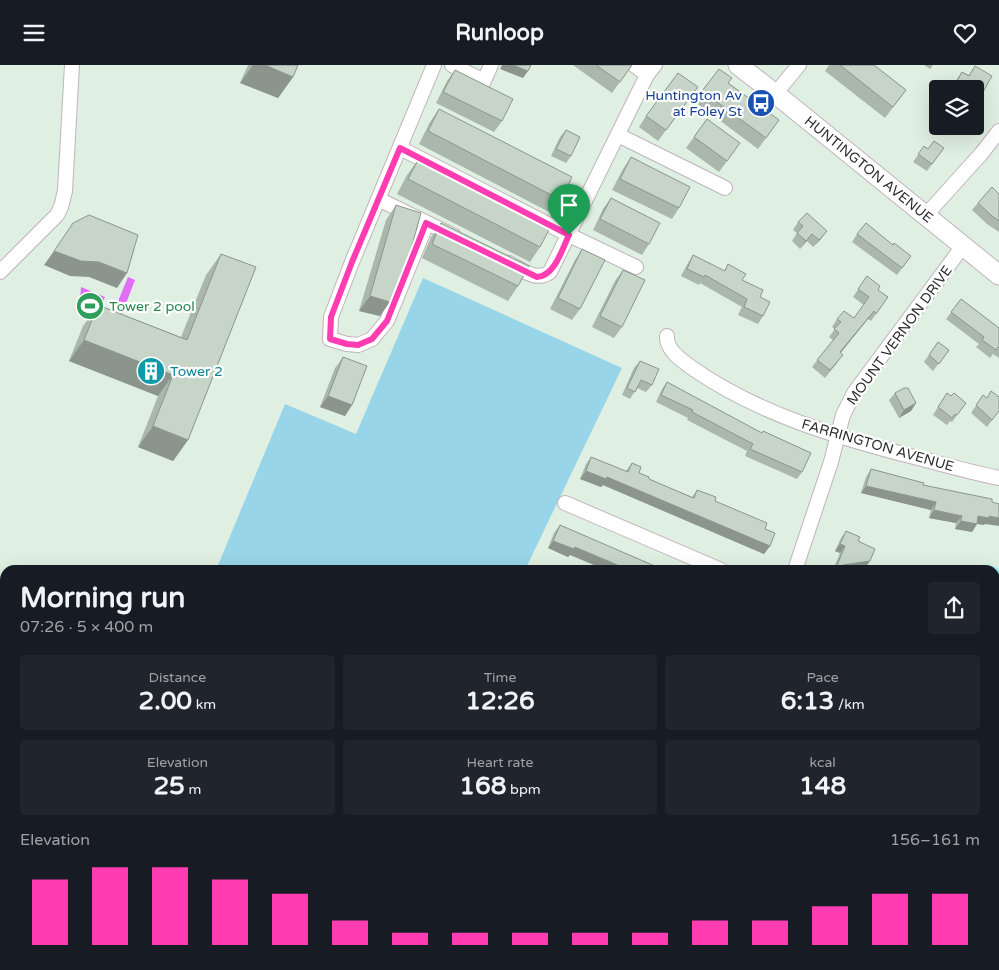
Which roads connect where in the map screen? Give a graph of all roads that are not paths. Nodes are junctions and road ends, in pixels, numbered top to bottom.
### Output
1 (72, 65) edge
2 (434, 65) edge
3 (452, 65) edge
4 (491, 65) edge
5 (634, 65) edge
6 (738, 65) edge
7 (799, 65) edge
8 (651, 70) edge
9 (775, 94) junction
10 (999, 131) edge
11 (618, 135) junction
12 (400, 148) junction
13 (725, 188) dead end
14 (378, 199) junction
15 (926, 215) junction
16 (426, 223) junction
17 (569, 235) junction
18 (469, 244) edge
19 (963, 246) junction
20 (495, 256) edge
21 (636, 267) dead end
22 (0, 272) edge
23 (999, 275) edge
24 (667, 336) dead end
25 (838, 436) junction
26 (999, 477) edge
27 (564, 503) dead end
28 (709, 565) edge
29 (797, 565) edge

1 - 22 street
2 - 12 street
3 - 4 street
5 - 8 street
6 - 9 main road, HUNTINGTON AVENUE
7 - 9 street
8 - 11 street
9 - 15 main road, HUNTINGTON AVENUE
10 - 15 street
11 - 13 street
11 - 17 street
12 - 14 street
12 - 17 street
14 - 16 street
14 - 16 street
15 - 19 main road, HUNTINGTON AVENUE
16 - 18 street
17 - 20 street
17 - 21 street
19 - 23 main road, HUNTINGTON AVENUE
19 - 25 street, MOUNT VERNON DRIVE
24 - 25 street, FARRINGTON AVENUE
25 - 26 street, FARRINGTON AVENUE
25 - 29 street, MOUNT VERNON DRIVE
27 - 28 street

